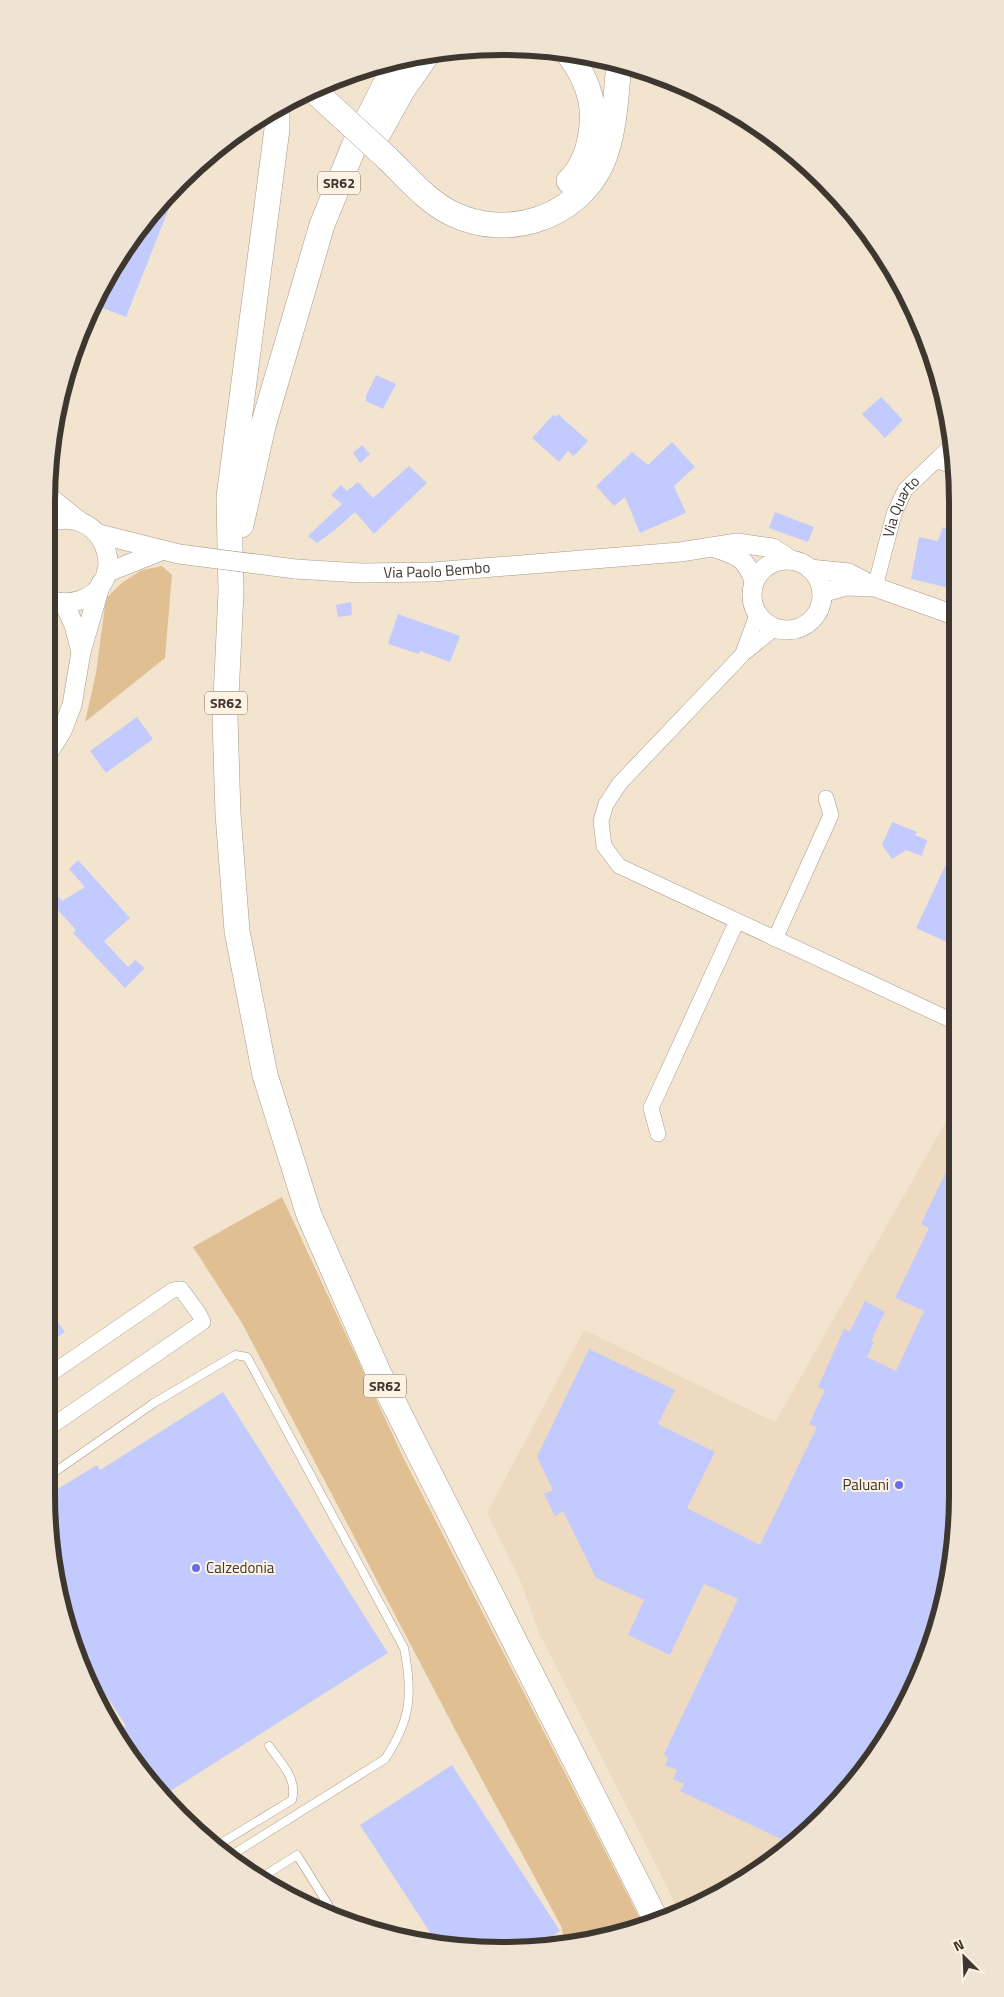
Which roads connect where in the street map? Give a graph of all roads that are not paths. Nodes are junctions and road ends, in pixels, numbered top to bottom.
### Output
1 (574, 61) edge
2 (421, 63) edge
3 (392, 69) edge
4 (618, 70) edge
5 (321, 93) edge
6 (334, 99) edge
7 (277, 116) edge
8 (389, 151) junction
9 (295, 311) junction
10 (946, 452) edge
11 (936, 462) junction
12 (947, 464) edge
13 (55, 501) edge
14 (55, 520) edge
15 (78, 520) junction
16 (99, 534) junction
17 (713, 548) junction
18 (170, 552) junction
19 (791, 560) junction
20 (810, 569) junction
21 (104, 578) junction
22 (754, 581) junction
23 (875, 587) junction
24 (231, 592) junction
25 (822, 593) junction
26 (56, 601) edge
27 (949, 613) edge
28 (757, 614) junction
29 (775, 628) junction
30 (81, 652) junction
31 (743, 654) junction
32 (55, 742) edge
33 (826, 798) dead end
34 (737, 921) junction
35 (775, 939) junction
36 (949, 1019) edge
37 (658, 1134) dead end
38 (55, 1371) edge
39 (55, 1420) edge
40 (55, 1472) edge
41 (269, 1746) dead end
42 (221, 1843) edge
43 (234, 1853) edge
44 (266, 1874) edge
45 (330, 1907) edge
46 (654, 1915) edge

1 - 8 highway
2 - 9 highway
3 - 9 highway, SR62
4 - 8 highway
5 - 6 highway
6 - 8 highway, bridge
7 - 24 highway
9 - 24 highway, SR62
10 - 11 street, Via Quarto
11 - 12 street
11 - 23 street, Via Quarto
13 - 15 street, Via Paolo Bembo
14 - 15 street
15 - 16 street, Via Paolo Bembo
16 - 18 street, Via Paolo Bembo
16 - 21 street
17 - 18 street, Via Paolo Bembo, bridge
17 - 19 street, Via Paolo Bembo
17 - 22 street, Via Paolo Bembo
18 - 21 street, Via Paolo Bembo
19 - 20 street, Via Paolo Bembo
19 - 22 street
20 - 23 street, Via Paolo Bembo
20 - 25 street
21 - 26 street, Via Paolo Bembo
21 - 30 street
22 - 28 street, Via Paolo Bembo
23 - 25 street, Via Paolo Bembo
23 - 27 street, Via Paolo Bembo
24 - 46 highway, SR62
25 - 29 street
26 - 30 street
28 - 29 street
28 - 31 street, Via Paolo Bembo
29 - 31 street
30 - 32 street
31 - 34 street
33 - 35 street
34 - 35 street
34 - 37 street
35 - 36 street
38 - 39 street
40 - 43 lane
41 - 42 lane
44 - 45 lane

